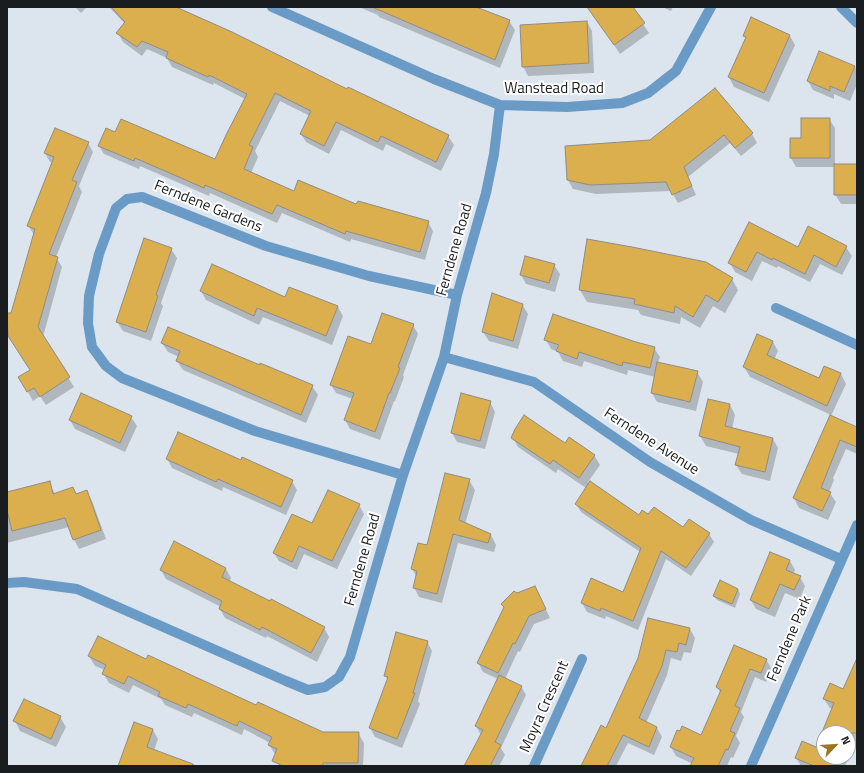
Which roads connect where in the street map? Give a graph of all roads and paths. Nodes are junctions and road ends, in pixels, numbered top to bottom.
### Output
1 (272, 7) edge
2 (711, 7) edge
3 (841, 7) edge
4 (857, 23) edge
5 (500, 105) junction
6 (457, 295) junction
7 (776, 308) dead end
8 (857, 345) edge
9 (444, 357) junction
10 (403, 475) junction
11 (857, 525) edge
12 (841, 559) junction
13 (7, 583) edge
14 (582, 660) dead end
15 (534, 766) edge
16 (751, 766) edge

1 - 5 street, Wanstead Road
2 - 5 street, Wanstead Road
3 - 4 street
5 - 6 street, Ferndene Road
6 - 9 street, Ferndene Road
6 - 10 street, Ferndene Gardens
7 - 8 street
9 - 10 street, Ferndene Road
9 - 12 street, Ferndene Avenue
10 - 13 street, Ferndene Road
11 - 12 street, Ferndene Park
12 - 16 street, Ferndene Park
14 - 15 street, Moyra Crescent

